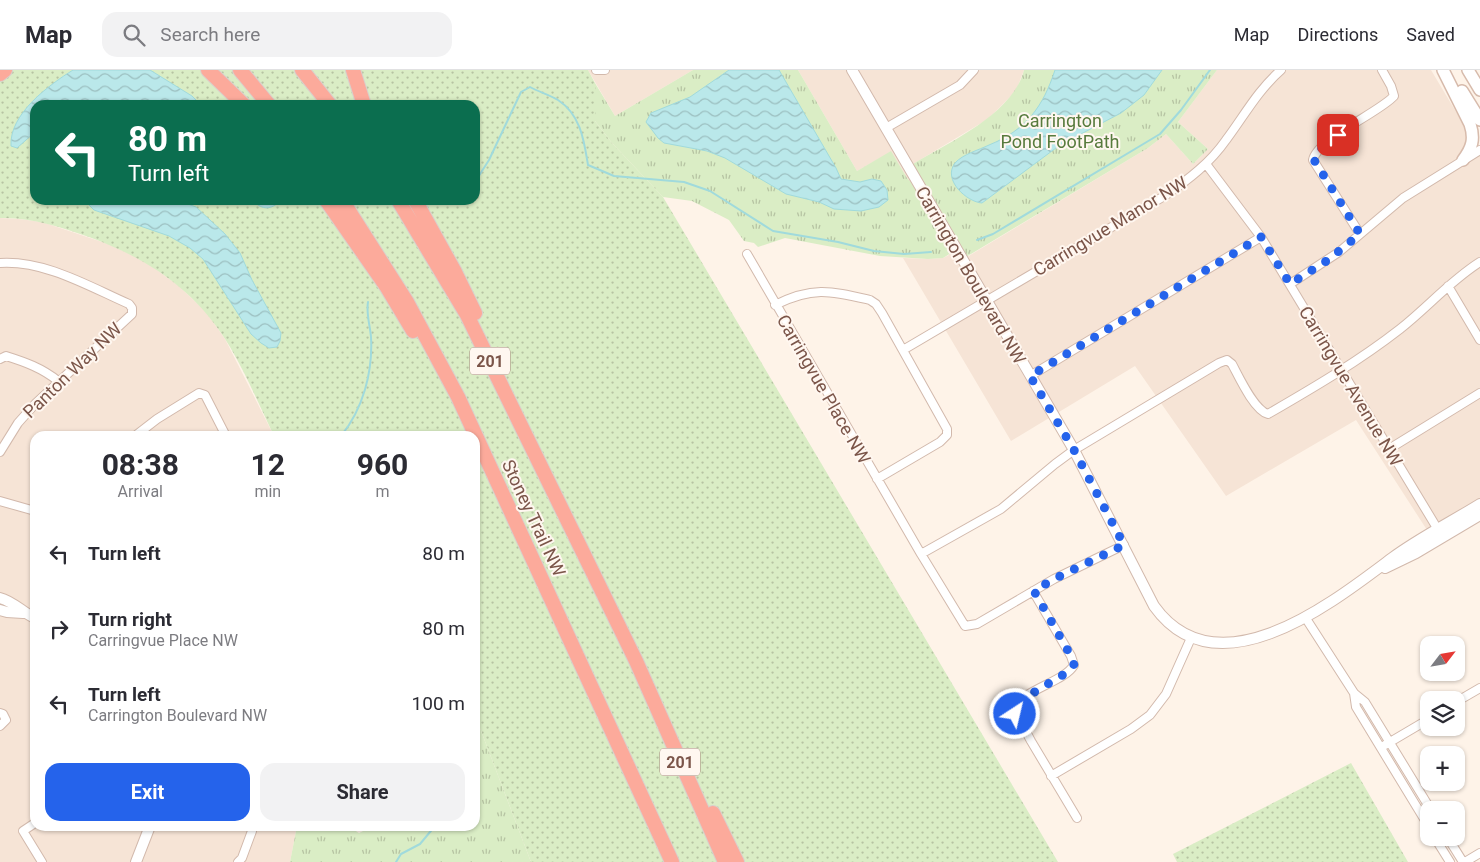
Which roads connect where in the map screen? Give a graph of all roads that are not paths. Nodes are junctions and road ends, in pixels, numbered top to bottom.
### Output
1 (5, 70) edge
2 (208, 70) edge
3 (240, 70) edge
4 (302, 70) edge
5 (353, 70) edge
6 (596, 70) edge
7 (605, 70) edge
8 (852, 70) edge
9 (1281, 70) edge
10 (1382, 70) edge
11 (1443, 70) edge
12 (1449, 70) edge
13 (1468, 70) edge
14 (971, 71) edge
15 (0, 74) edge
16 (1480, 90) edge
17 (239, 100) edge
18 (265, 100) edge
19 (326, 100) edge
20 (362, 100) edge
21 (1480, 120) edge
22 (886, 128) junction
23 (1480, 150) edge
24 (1463, 160) junction
25 (1206, 164) junction
26 (329, 205) edge
27 (345, 205) edge
28 (401, 205) edge
29 (418, 205) edge
30 (1360, 234) junction
31 (1261, 237) junction
32 (747, 254) dead end
33 (1480, 262) edge
34 (0, 263) edge
35 (1290, 284) junction
36 (1448, 286) junction
37 (986, 300) junction
38 (775, 306) junction
39 (1480, 340) edge
40 (903, 350) junction
41 (0, 359) edge
42 (1341, 370) junction
43 (1030, 376) junction
44 (58, 381) junction
45 (1480, 393) edge
46 (141, 431) edge
47 (223, 431) edge
48 (471, 431) edge
49 (472, 431) edge
50 (480, 449) edge
51 (1389, 449) junction
52 (1074, 450) junction
53 (0, 452) edge
54 (877, 479) junction
55 (0, 501) edge
56 (1480, 504) edge
57 (30, 510) edge
58 (1480, 515) edge
59 (571, 528) junction
60 (1440, 534) junction
61 (1124, 545) junction
62 (921, 554) junction
63 (1034, 591) junction
64 (0, 598) edge
65 (0, 610) edge
66 (23, 613) junction
67 (30, 616) edge
68 (1305, 617) junction
69 (1192, 638) junction
70 (636, 662) junction
71 (581, 664) junction
72 (1480, 688) edge
73 (1354, 694) junction
74 (1465, 697) edge
75 (0, 713) edge
76 (1420, 724) edge
77 (0, 726) edge
78 (1390, 742) junction
79 (1380, 748) junction
80 (1051, 776) junction
81 (1426, 801) edge
82 (1420, 812) edge
83 (1077, 818) dead end
84 (30, 826) edge
85 (148, 831) edge
86 (251, 831) edge
87 (1440, 846) edge
88 (1453, 846) edge
89 (1480, 853) edge
90 (42, 862) edge
91 (137, 862) edge
92 (238, 862) edge
93 (663, 862) edge
94 (672, 862) edge
95 (725, 862) edge
96 (737, 862) edge
97 (1450, 862) edge
98 (1464, 862) edge

1 - 15 highway
2 - 17 highway
3 - 18 highway
4 - 19 highway
5 - 20 highway
6 - 7 street
8 - 22 street, Carrington Boulevard NW
9 - 25 street, Carringvue Manor NW
10 - 30 street
11 - 24 main road
12 - 21 main road
13 - 16 main road
14 - 22 street
22 - 37 street, Carrington Boulevard NW
23 - 24 street
24 - 30 street
25 - 31 street, Carringvue Avenue NW
25 - 37 street, Carringvue Manor NW
26 - 48 highway
27 - 49 highway, Stoney Trail NW / 201
28 - 59 highway, Stoney Trail NW / 201
29 - 59 highway
30 - 35 street
31 - 35 street, Carringvue Avenue NW
31 - 43 street
32 - 38 street
33 - 36 street
34 - 44 street, Panton Way NW
35 - 42 street, Carringvue Avenue NW
36 - 39 street
36 - 42 street
37 - 40 street, Carringvue Manor NW
37 - 43 street, Carrington Boulevard NW
38 - 40 street, Carringvue Place NW
38 - 54 street, Carringvue Place NW
40 - 54 street, Carringvue Place NW
41 - 44 street
42 - 51 street, Carringvue Avenue NW
42 - 52 street
43 - 52 street, Carrington Boulevard NW
44 - 53 street, Panton Way NW
45 - 51 street
46 - 47 street
50 - 71 highway, Stoney Trail NW / 201
51 - 60 street, Carringvue Avenue NW
52 - 61 street, Carrington Boulevard NW
52 - 62 street
54 - 62 street, Carringvue Place NW
55 - 57 street
56 - 60 street, Carrington Boulevard NW
58 - 60 street, Carrington Boulevard NW
59 - 70 highway, Stoney Trail NW / 201
60 - 68 street, Carrington Boulevard NW
61 - 63 street, Carringvue Place NW
61 - 69 street, Carrington Boulevard NW
62 - 63 street, Carringvue Place NW
63 - 80 street
64 - 66 street
65 - 66 street
66 - 67 street
68 - 69 street, Carrington Boulevard NW
68 - 73 street
69 - 80 street
70 - 95 highway, Stoney Trail NW / 201
70 - 96 highway
71 - 93 highway
71 - 94 highway, Stoney Trail NW / 201
72 - 74 street
73 - 78 street
73 - 79 street
75 - 77 street
76 - 78 street
78 - 79 street
78 - 81 street
79 - 82 street
80 - 83 street
84 - 90 street
85 - 91 street
86 - 92 street
87 - 97 street
88 - 98 street
89 - 98 street

